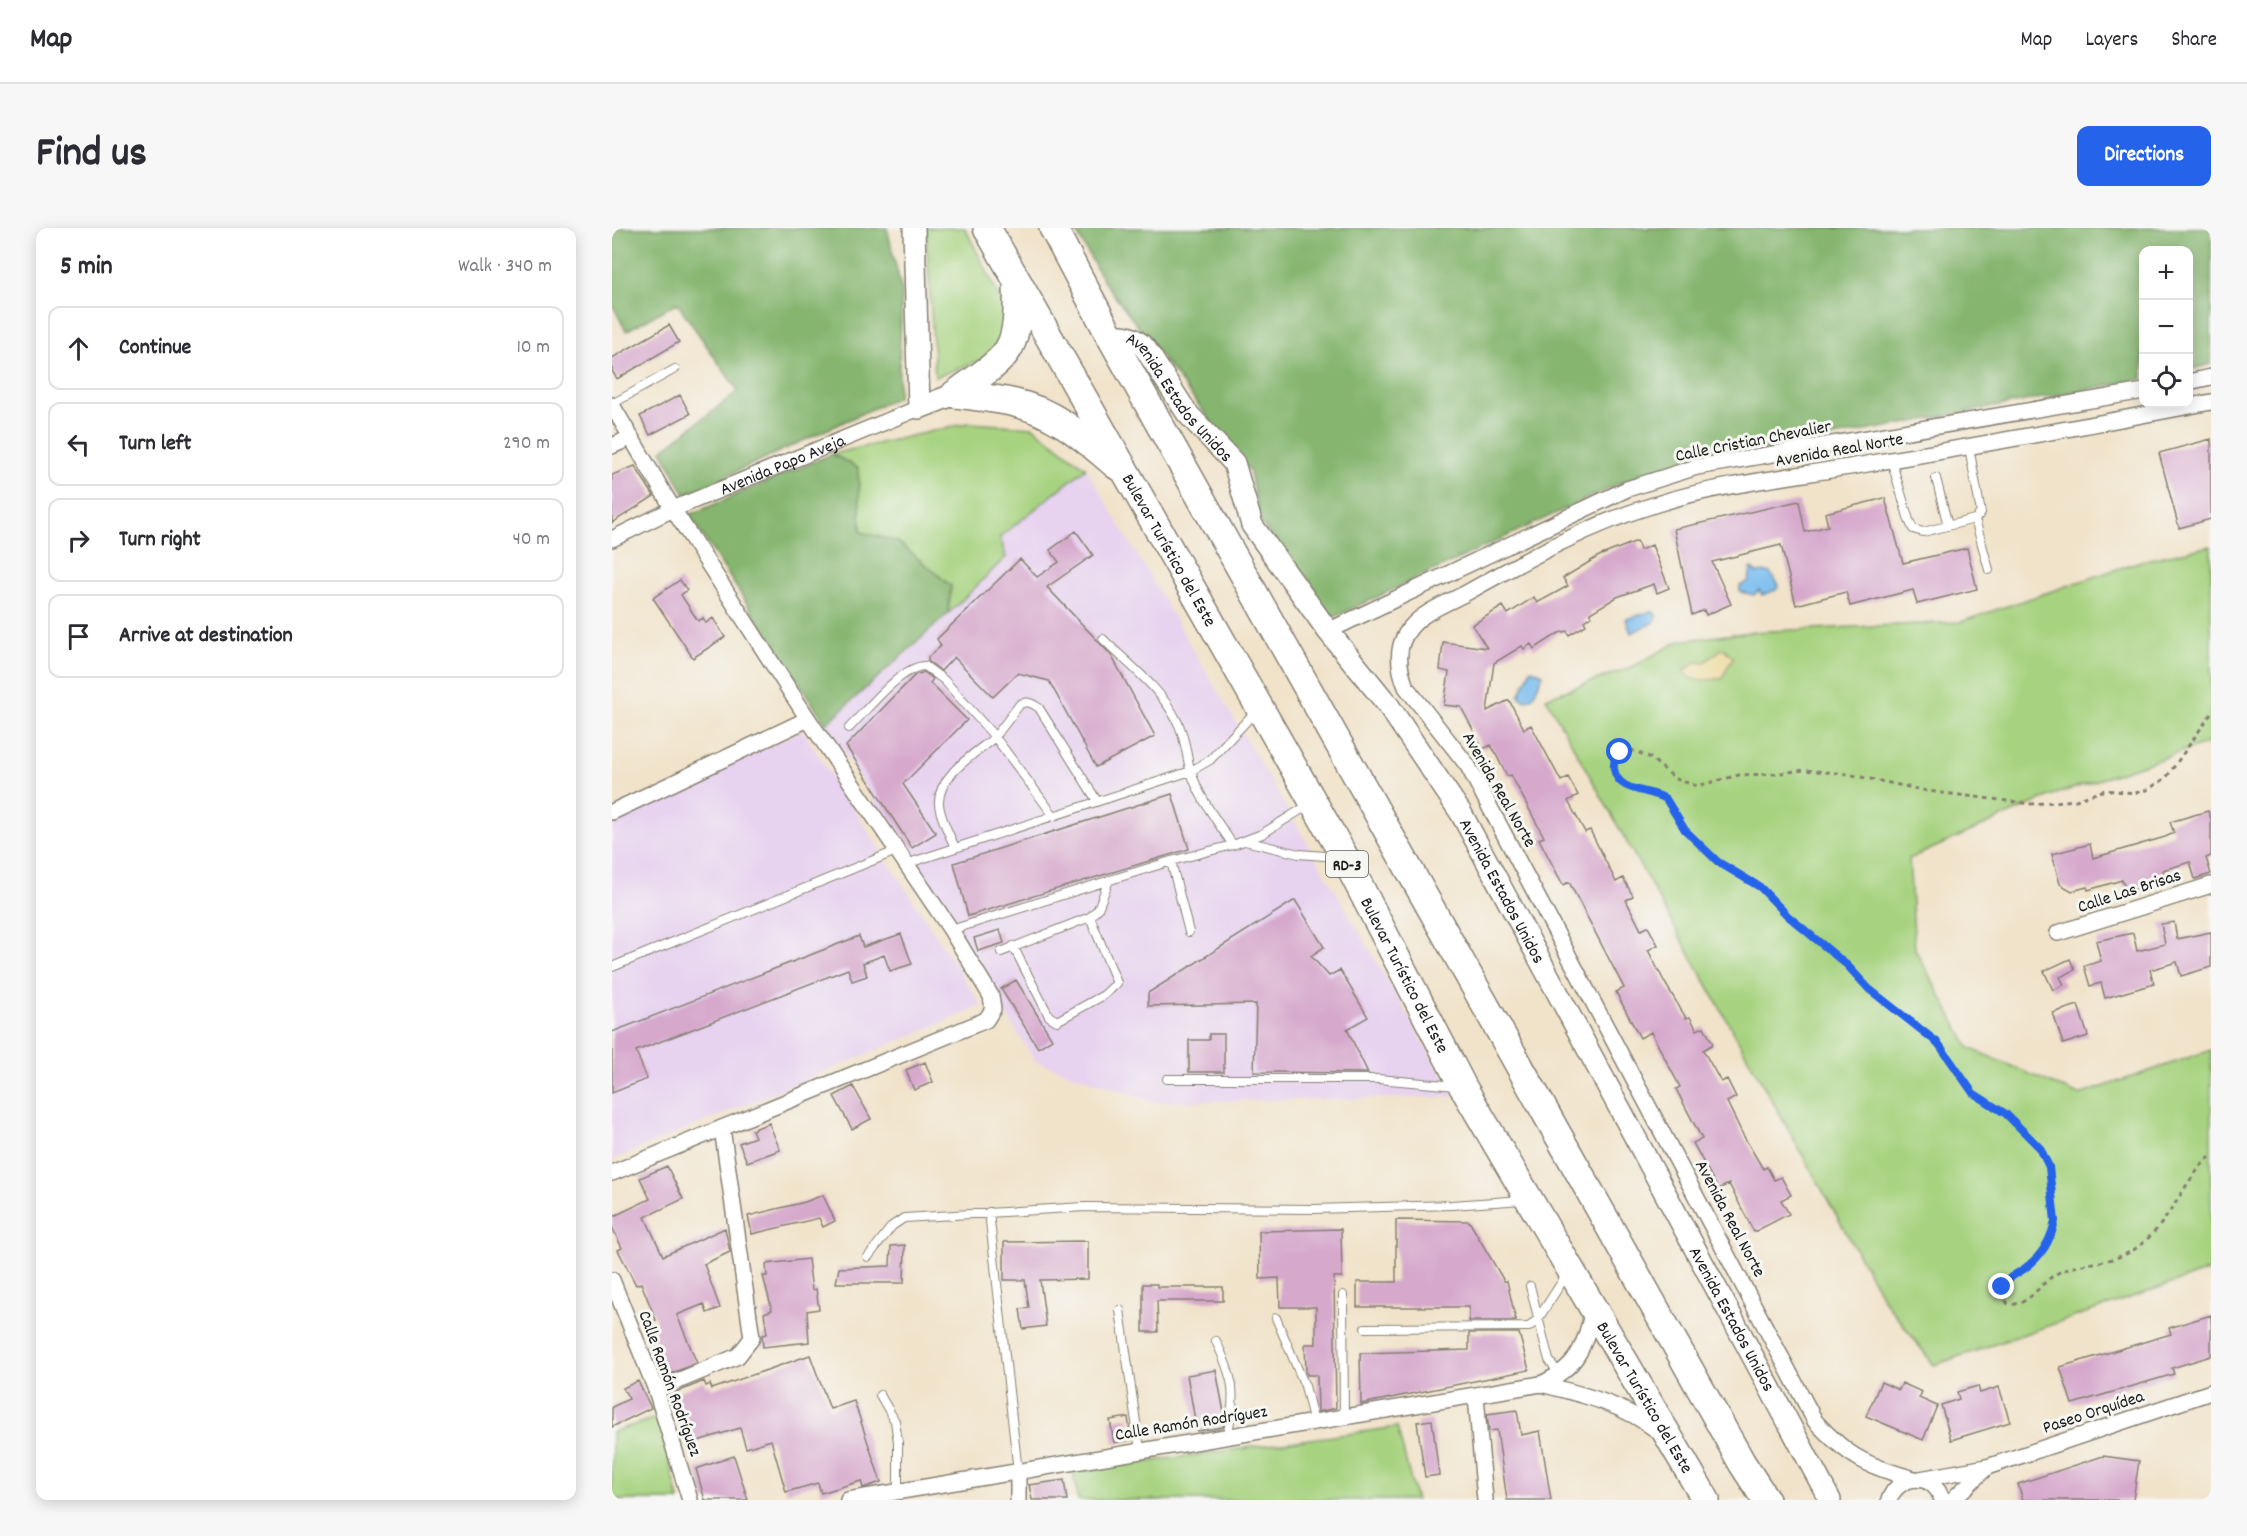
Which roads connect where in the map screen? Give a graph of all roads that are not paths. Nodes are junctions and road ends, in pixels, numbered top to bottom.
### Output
1 (914, 228) edge
2 (987, 228) edge
3 (1053, 228) edge
4 (1017, 280) junction
5 (1110, 336) junction
6 (675, 369) dead end
7 (2211, 377) edge
8 (2193, 381) edge
9 (2139, 392) edge
10 (955, 394) junction
11 (2211, 402) edge
12 (612, 404) edge
13 (919, 408) junction
14 (630, 438) junction
15 (612, 446) edge
16 (1969, 447) junction
17 (1892, 460) junction
18 (1936, 478) dead end
19 (1132, 479) junction
20 (673, 509) junction
21 (1975, 519) junction
22 (1948, 526) junction
23 (612, 539) edge
24 (1989, 570) dead end
25 (1328, 631) junction
26 (1103, 639) dead end
27 (1260, 707) junction
28 (808, 718) junction
29 (849, 728) dead end
30 (995, 737) junction
31 (1191, 771) junction
32 (1097, 801) junction
33 (1313, 802) junction
34 (612, 812) edge
35 (1054, 816) junction
36 (1245, 841) junction
37 (1233, 845) junction
38 (955, 848) junction
39 (896, 851) junction
40 (1345, 858) junction
41 (1171, 861) junction
42 (905, 865) junction
43 (1109, 880) junction
44 (2211, 885) edge
45 (1090, 917) junction
46 (951, 930) junction
47 (1190, 932) dead end
48 (2058, 933) dead end
49 (1013, 946) junction
50 (1001, 952) dead end
51 (612, 967) edge
52 (1167, 1078) dead end
53 (1463, 1087) junction
54 (722, 1128) junction
55 (612, 1173) edge
56 (1529, 1199) junction
57 (989, 1212) junction
58 (868, 1257) dead end
59 (1570, 1270) junction
60 (612, 1280) edge
61 (1530, 1286) dead end
62 (1343, 1295) dead end
63 (1120, 1310) dead end
64 (1593, 1311) junction
65 (1276, 1318) dead end
66 (1538, 1319) junction
67 (1365, 1328) dead end
68 (1216, 1341) dead end
69 (1561, 1375) junction
70 (1541, 1384) junction
71 (656, 1390) junction
72 (2211, 1392) edge
73 (880, 1395) dead end
74 (1476, 1396) junction
75 (1344, 1418) junction
76 (1314, 1423) junction
77 (1227, 1436) junction
78 (1672, 1443) junction
79 (1140, 1450) junction
80 (1987, 1467) junction
81 (1882, 1470) junction
82 (1018, 1472) junction
83 (1917, 1479) junction
84 (898, 1492) junction
85 (1890, 1496) edge
86 (690, 1500) edge
87 (848, 1500) edge
88 (1018, 1500) edge
89 (1485, 1500) edge
90 (1706, 1500) edge
91 (1766, 1500) edge
92 (1830, 1500) edge
93 (1942, 1500) edge
94 (1952, 1500) edge

1 - 13 street
2 - 4 highway, Bulevar Turístico del Este / RD-3
3 - 5 highway
4 - 10 highway
4 - 19 highway, Bulevar Turístico del Este / RD-3
5 - 25 street, Avenida Estados Unidos
5 - 91 highway
6 - 12 lane
7 - 8 street
9 - 25 street, Calle Cristian Chevalier
10 - 13 street, Avenida Papo Aveja
10 - 19 highway
11 - 16 street, Avenida Real Norte
12 - 14 street
13 - 20 street, Avenida Papo Aveja
14 - 15 street
14 - 20 street
16 - 17 street, Avenida Real Norte
16 - 21 lane
17 - 22 lane
17 - 81 street, Avenida Real Norte
18 - 22 lane
19 - 27 highway, Bulevar Turístico del Este / RD-3
20 - 23 street, Avenida Papo Aveja
20 - 28 street
21 - 22 lane
21 - 24 lane
25 - 92 street, Avenida Estados Unidos
26 - 31 lane
27 - 31 lane
27 - 33 highway, Bulevar Turístico del Este / RD-3
28 - 34 street
28 - 39 street
29 - 30 lane
30 - 32 lane
30 - 35 lane
30 - 38 lane
31 - 32 lane
31 - 37 lane
32 - 35 lane
33 - 36 lane
33 - 40 highway, Bulevar Turístico del Este / RD-3
35 - 38 lane
36 - 37 lane
36 - 40 lane
37 - 41 lane
38 - 42 lane
39 - 42 street
39 - 51 lane
40 - 53 highway, Bulevar Turístico del Este / RD-3
41 - 43 lane
41 - 47 lane
42 - 46 street
43 - 45 lane
43 - 46 lane
44 - 48 street, Calle Las Brisas
45 - 49 lane
45 - 49 lane
46 - 54 street
49 - 50 lane
52 - 53 lane
53 - 56 highway, Bulevar Turístico del Este / RD-3
54 - 55 street
54 - 71 street
56 - 57 lane
56 - 59 highway, Bulevar Turístico del Este / RD-3
57 - 58 lane
57 - 82 lane
59 - 64 highway, Bulevar Turístico del Este / RD-3
59 - 66 lane
60 - 71 street, Calle Ramón Rodríguez
61 - 66 lane
62 - 75 lane
63 - 79 lane
64 - 69 street
64 - 78 highway, Bulevar Turístico del Este / RD-3
65 - 76 lane
66 - 67 lane
66 - 69 lane
68 - 77 lane
69 - 70 street
70 - 74 street, Calle Ramón Rodríguez
70 - 78 street
71 - 86 street, Calle Ramón Rodríguez
72 - 80 street, Paseo Orquídea
73 - 84 lane
74 - 75 street, Calle Ramón Rodríguez
74 - 89 street
75 - 76 street, Calle Ramón Rodríguez
76 - 77 street, Calle Ramón Rodríguez
77 - 79 street, Calle Ramón Rodríguez
78 - 90 highway, Bulevar Turístico del Este / RD-3
79 - 82 street, Calle Ramón Rodríguez
80 - 83 street, Paseo Orquídea
80 - 94 street
81 - 83 street, Avenida Real Norte
81 - 85 street
82 - 84 street, Calle Ramón Rodríguez
82 - 88 street
83 - 85 street
83 - 93 street
84 - 87 street, Calle Ramón Rodríguez

